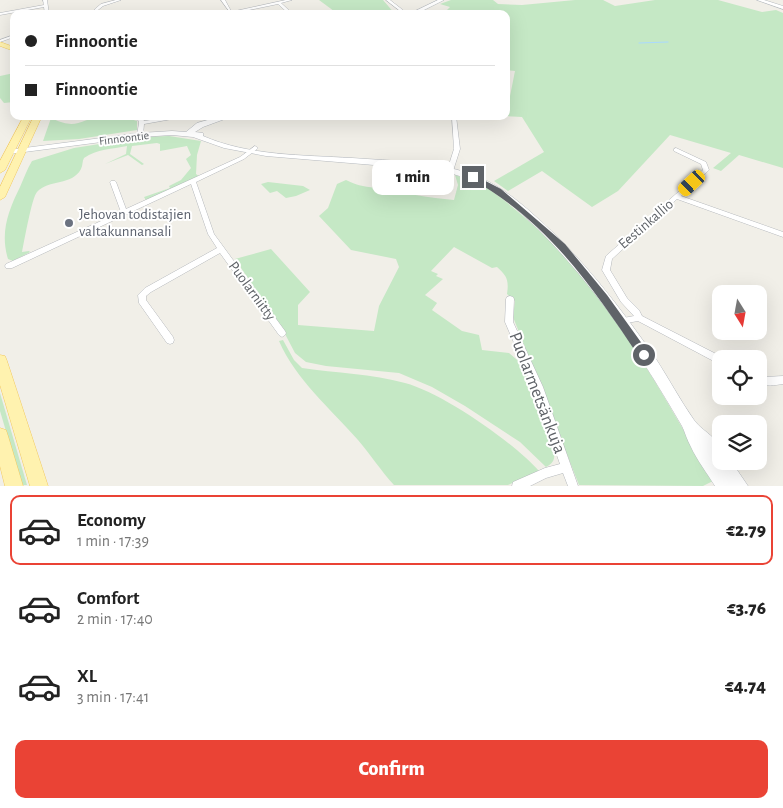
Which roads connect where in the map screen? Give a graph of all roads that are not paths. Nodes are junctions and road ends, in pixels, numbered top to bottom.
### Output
1 (44, 0) edge
2 (119, 0) edge
3 (290, 0) edge
4 (388, 0) edge
5 (442, 0) edge
6 (759, 0) edge
7 (278, 2) junction
8 (45, 6) junction
9 (783, 8) edge
10 (22, 10) edge
11 (46, 10) edge
12 (96, 10) edge
13 (241, 10) edge
14 (287, 10) edge
15 (401, 10) edge
16 (420, 10) edge
17 (26, 120) edge
18 (36, 120) edge
19 (141, 120) edge
20 (161, 120) edge
21 (217, 120) edge
22 (454, 120) edge
23 (142, 123) junction
24 (192, 134) junction
25 (140, 135) junction
26 (253, 150) junction
27 (676, 150) dead end
28 (21, 153) junction
29 (4, 156) edge
30 (0, 170) edge
31 (450, 171) junction
32 (113, 182) dead end
33 (193, 182) junction
34 (677, 197) junction
35 (0, 198) edge
36 (124, 212) junction
37 (783, 235) edge
38 (221, 249) junction
39 (9, 266) dead end
40 (510, 299) dead end
41 (639, 318) junction
42 (621, 322) junction
43 (282, 333) dead end
44 (170, 340) dead end
45 (712, 356) edge
46 (0, 361) edge
47 (783, 380) edge
48 (767, 381) edge
49 (689, 425) junction
50 (0, 436) edge
51 (712, 448) edge
52 (566, 467) junction
53 (728, 470) edge
54 (14, 486) edge
55 (39, 486) edge
56 (517, 486) edge
57 (573, 486) edge
58 (724, 486) edge
59 (740, 486) edge

1 - 8 street
2 - 12 street
3 - 7 street
4 - 15 street
5 - 16 street
6 - 9 street
7 - 13 street
7 - 14 street
8 - 10 street
8 - 11 street
17 - 29 main road
18 - 28 main road
19 - 23 street
20 - 23 street
21 - 24 street
22 - 31 street
23 - 25 street
24 - 25 street, Finnoontie
24 - 26 street, Finnoontie
25 - 28 street, Finnoontie
26 - 31 street, Finnoontie
26 - 33 street
27 - 34 street, Eestinkallio
28 - 29 street, Finnoontie
28 - 35 main road
29 - 30 main road
31 - 42 street, Finnoontie
32 - 36 street
33 - 36 street
33 - 38 street, Puolarniitty
34 - 37 street
34 - 41 street, Eestinkallio
36 - 39 street
38 - 43 street, Puolarniitty
38 - 44 street
40 - 52 street, Puolarmetsänkuja
41 - 42 street
41 - 45 street
42 - 49 street, Finnoontie
46 - 55 main road
47 - 48 street
49 - 51 street, Finnoontie
49 - 58 street, Finnoontie
50 - 54 main road
52 - 56 street
52 - 57 street, Puolarmetsänkuja
53 - 59 street, Finnoontie

